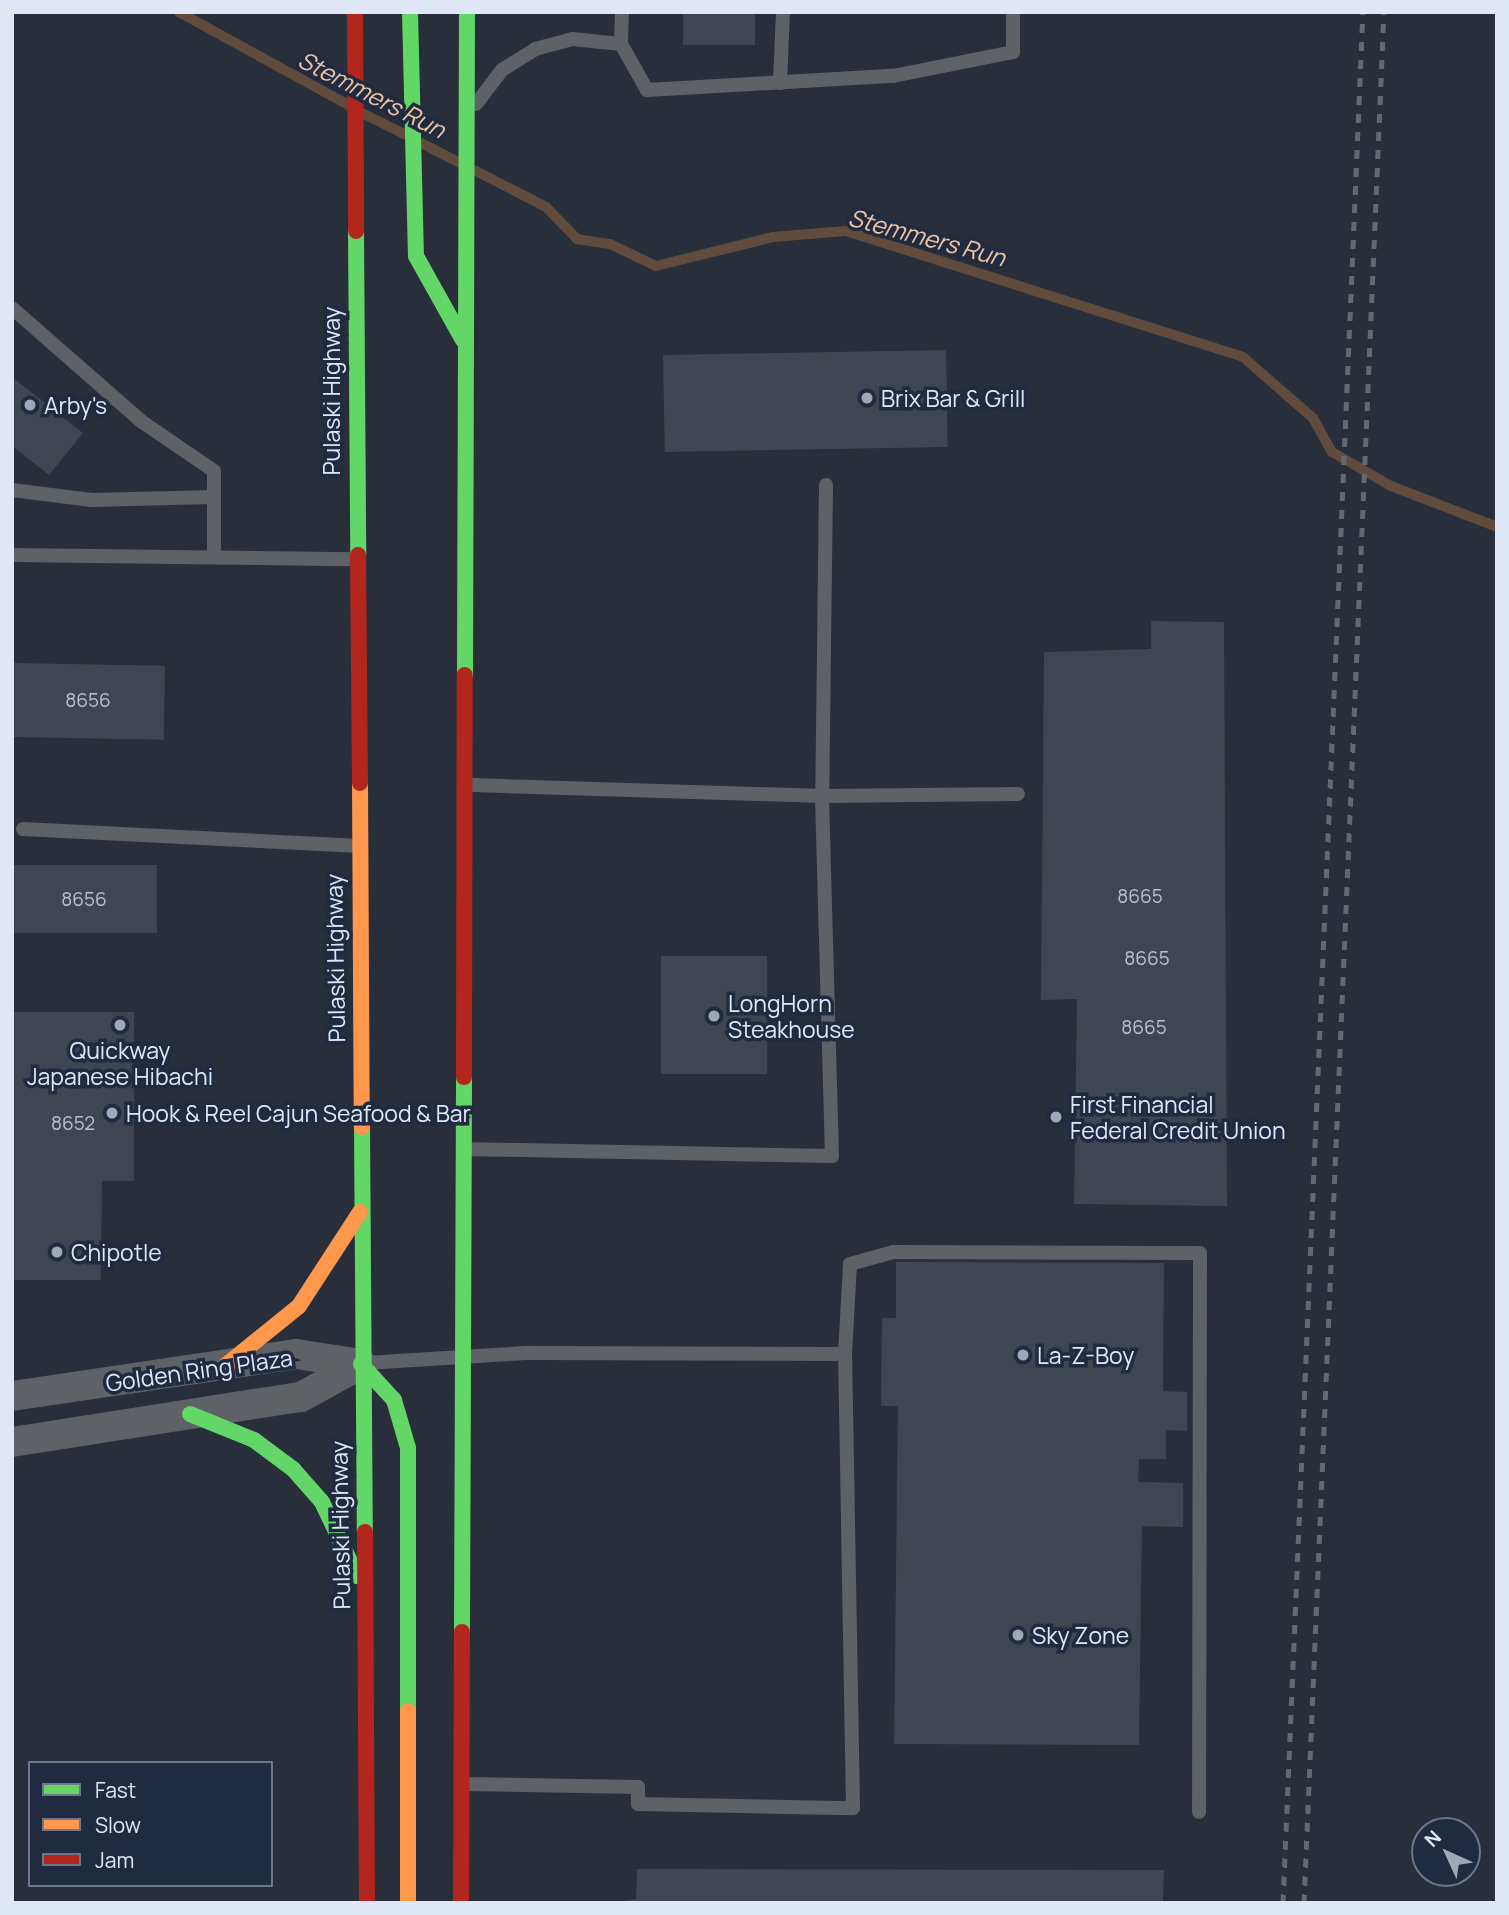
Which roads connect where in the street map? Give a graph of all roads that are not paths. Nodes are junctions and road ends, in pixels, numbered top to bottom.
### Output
1 (355, 12) edge
2 (410, 12) edge
3 (467, 12) edge
4 (622, 12) edge
5 (783, 12) edge
6 (1013, 12) edge
7 (621, 44) junction
8 (780, 83) junction
9 (466, 116) junction
10 (12, 308) edge
11 (464, 342) junction
12 (826, 485) dead end
13 (12, 491) edge
14 (214, 497) junction
15 (12, 555) edge
16 (214, 557) junction
17 (354, 559) junction
18 (463, 785) junction
19 (1018, 794) dead end
20 (822, 796) junction
21 (23, 830) dead end
22 (356, 846) junction
23 (462, 1149) junction
24 (361, 1210) junction
25 (845, 1354) junction
26 (462, 1357) junction
27 (361, 1363) junction
28 (225, 1366) junction
29 (12, 1396) edge
30 (190, 1414) junction
31 (12, 1442) edge
32 (364, 1592) junction
33 (461, 1784) junction
34 (1199, 1812) dead end
35 (367, 1903) edge
36 (408, 1903) edge
37 (461, 1903) edge

1 - 17 highway, Pulaski Highway
2 - 11 highway
3 - 9 highway
4 - 7 lane
5 - 8 lane
6 - 8 lane
7 - 8 lane
7 - 9 lane
9 - 11 highway
10 - 14 lane
11 - 18 highway
12 - 20 lane
13 - 14 lane
14 - 16 lane
15 - 16 lane
16 - 17 lane
17 - 22 highway, Pulaski Highway
18 - 20 lane
18 - 23 highway
19 - 20 lane
20 - 23 lane
21 - 22 lane
22 - 24 highway, Pulaski Highway
23 - 26 highway
24 - 27 highway, Pulaski Highway
24 - 28 highway
25 - 26 lane
25 - 33 lane
25 - 34 lane
26 - 27 lane
26 - 33 highway
27 - 28 street, Golden Ring Plaza
27 - 30 street, Golden Ring Plaza
27 - 32 highway, Pulaski Highway
27 - 36 highway
28 - 29 street, Golden Ring Plaza
30 - 31 street, Golden Ring Plaza
30 - 32 highway
32 - 35 highway, Pulaski Highway
33 - 37 highway

